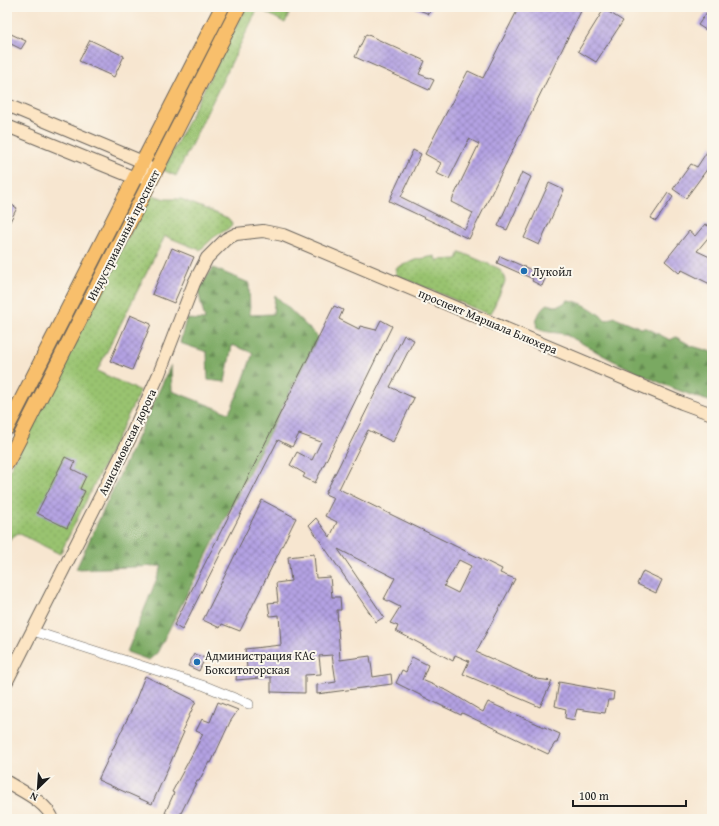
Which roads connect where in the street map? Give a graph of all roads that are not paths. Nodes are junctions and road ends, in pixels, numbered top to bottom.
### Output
1 (222, 7) edge
2 (239, 7) edge
3 (7, 105) edge
4 (7, 126) edge
5 (143, 162) junction
6 (154, 174) junction
7 (135, 178) junction
8 (263, 231) joint
9 (712, 414) edge
10 (7, 428) edge
11 (7, 463) edge
12 (33, 631) junction
13 (7, 681) edge
14 (249, 704) dead end
15 (7, 782) edge
16 (53, 819) edge

1 - 5 main road, Индустриальный проспект
2 - 6 main road, Индустриальный проспект
3 - 5 street
4 - 7 street
5 - 6 street
5 - 7 main road, Индустриальный проспект
6 - 7 street
6 - 11 main road, Индустриальный проспект
7 - 10 main road, Индустриальный проспект
8 - 9 street, проспект Маршала Блюхера
8 - 12 street, Анисимовская дорога
12 - 13 street, Анисимовская дорога
12 - 14 street
15 - 16 street

